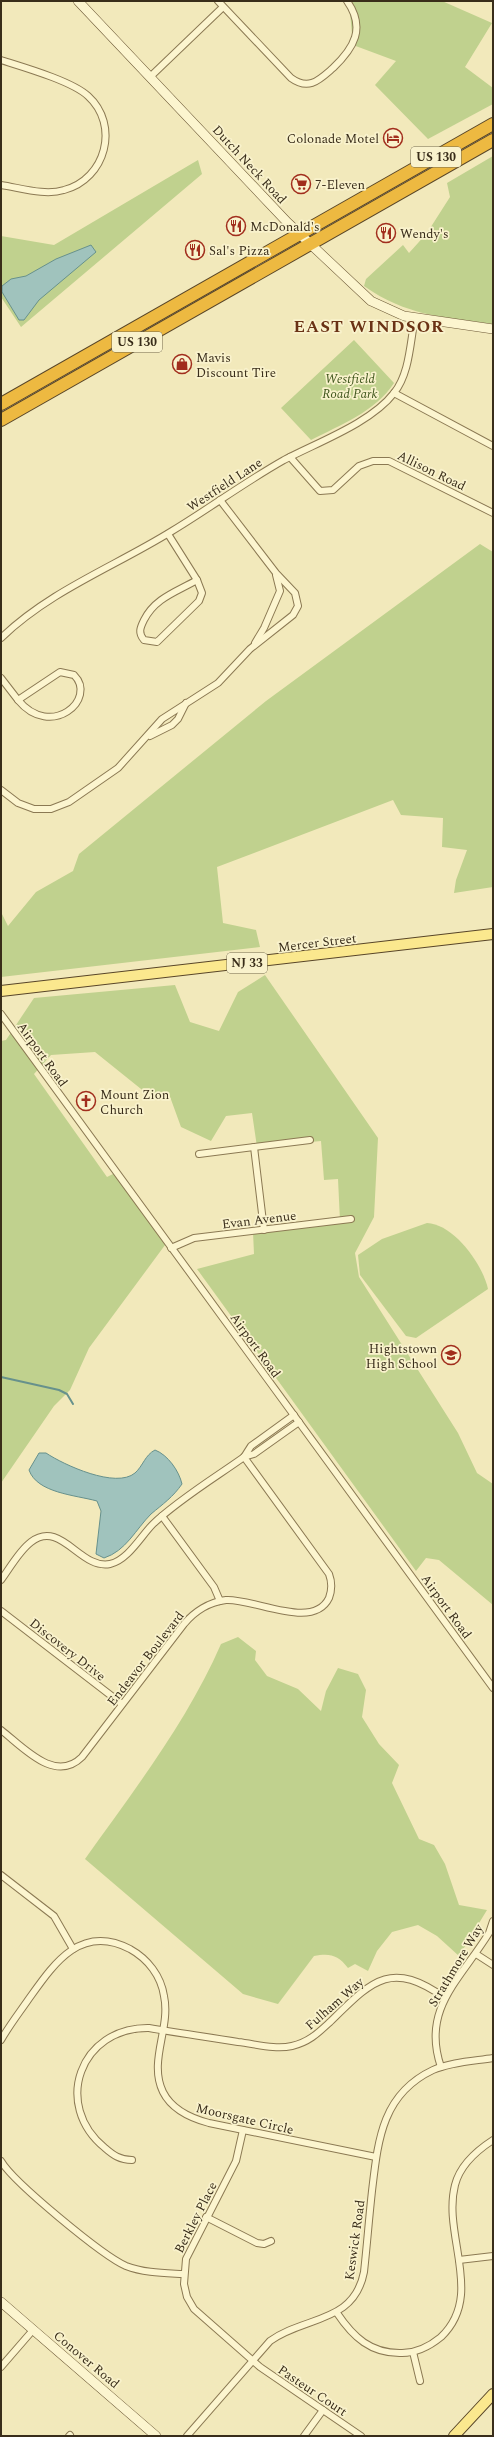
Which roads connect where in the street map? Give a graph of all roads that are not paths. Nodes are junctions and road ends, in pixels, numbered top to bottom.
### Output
1 (78, 1) edge
2 (218, 1) edge
3 (347, 1) edge
4 (223, 7) junction
5 (1, 60) edge
6 (150, 77) junction
7 (493, 124) edge
8 (493, 140) edge
9 (1, 185) edge
10 (300, 234) junction
11 (311, 244) junction
12 (415, 318) junction
13 (493, 330) edge
14 (33, 386) junction
15 (394, 393) junction
16 (39, 398) junction
17 (1, 404) edge
18 (1, 420) edge
19 (493, 446) edge
20 (290, 457) junction
21 (220, 500) junction
22 (493, 513) edge
23 (168, 534) junction
24 (276, 574) junction
25 (197, 580) junction
26 (1, 638) edge
27 (250, 649) junction
28 (1, 678) edge
29 (18, 700) junction
30 (186, 702) junction
31 (144, 741) junction
32 (1, 790) edge
33 (493, 934) edge
34 (1, 990) edge
35 (1, 1014) edge
36 (310, 1140) dead end
37 (254, 1147) junction
38 (199, 1154) dead end
39 (351, 1219) dead end
40 (264, 1230) junction
41 (172, 1248) junction
42 (294, 1415) junction
43 (299, 1422) junction
44 (244, 1457) junction
45 (162, 1516) junction
46 (1, 1580) edge
47 (220, 1601) junction
48 (1, 1611) edge
49 (493, 1688) edge
50 (122, 1704) junction
51 (1, 1730) edge
52 (1, 1875) edge
53 (493, 1921) edge
54 (73, 1949) junction
55 (476, 1954) junction
56 (493, 1965) edge
57 (445, 1998) junction
58 (162, 2031) junction
59 (1, 2040) edge
60 (493, 2058) edge
61 (441, 2068) junction
62 (243, 2130) junction
63 (493, 2140) edge
64 (376, 2157) junction
65 (132, 2160) dead end
66 (1, 2161) edge
67 (206, 2217) junction
68 (271, 2241) dead end
69 (493, 2256) edge
70 (459, 2260) junction
71 (183, 2274) junction
72 (1, 2302) edge
73 (336, 2313) junction
74 (33, 2330) junction
75 (413, 2352) junction
76 (252, 2361) junction
77 (1, 2367) edge
78 (420, 2381) dead end
79 (493, 2394) edge
80 (323, 2410) junction
81 (156, 2436) edge
82 (187, 2436) edge
83 (304, 2436) edge
84 (361, 2436) edge
85 (454, 2436) edge

1 - 6 street, Dutch Neck Road
2 - 4 street
3 - 4 street
4 - 6 street
5 - 9 street
6 - 10 street, Dutch Neck Road
7 - 10 highway, US 130
8 - 11 highway, US 130
10 - 11 street, Dutch Neck Road
10 - 14 highway, US 130
11 - 12 street, Dutch Neck Road
11 - 16 highway, US 130
12 - 13 street, Dutch Neck Road
12 - 15 street, Westfield Lane
14 - 16 street
14 - 17 highway, US 130
15 - 19 street
15 - 20 street, Westfield Lane
16 - 18 highway, US 130
20 - 21 street, Westfield Lane
20 - 22 street, Allison Road
21 - 23 street, Westfield Lane
21 - 24 street
23 - 25 street
23 - 26 street, Westfield Lane
24 - 27 street
24 - 27 street
25 - 25 street
27 - 30 street
28 - 29 street
29 - 29 street
30 - 31 street
30 - 31 street
31 - 32 street
33 - 34 main road, Mercer Street / NJ 33
35 - 41 street, Airport Road
36 - 37 street
37 - 38 street
37 - 40 street
39 - 40 street, Evan Avenue
40 - 41 street, Evan Avenue
41 - 42 street, Airport Road
42 - 43 street, Airport Road
42 - 44 street
43 - 44 street
43 - 49 street, Airport Road
44 - 45 street
44 - 47 street, Endeavor Boulevard
45 - 46 street
45 - 47 street
47 - 50 street, Endeavor Boulevard
48 - 50 street, Discovery Drive
50 - 51 street, Endeavor Boulevard
52 - 54 street
53 - 55 street, Strathmore Way
54 - 58 street, Moorsgate Circle
54 - 59 street, Moorsgate Circle
55 - 56 street
55 - 57 street, Strathmore Way
57 - 58 street, Fulham Way
57 - 61 street, Strathmore Way
58 - 62 street, Moorsgate Circle
58 - 65 street, Fulham Way
60 - 61 street, Keswick Road
61 - 64 street, Keswick Road
62 - 64 street, Moorsgate Circle
62 - 67 street, Berkley Place
63 - 70 street
64 - 73 street, Keswick Road
66 - 71 street
67 - 68 street
67 - 71 street, Berkley Place
69 - 70 street
70 - 75 street
71 - 76 street, Berkley Place
72 - 74 street, Conover Road
73 - 75 street
73 - 76 street, Keswick Road
74 - 77 street
74 - 81 street, Conover Road
75 - 78 street
76 - 80 street, Pasteur Court
76 - 82 street, Keswick Road
79 - 85 main road
80 - 83 street
80 - 84 street, Pasteur Court

